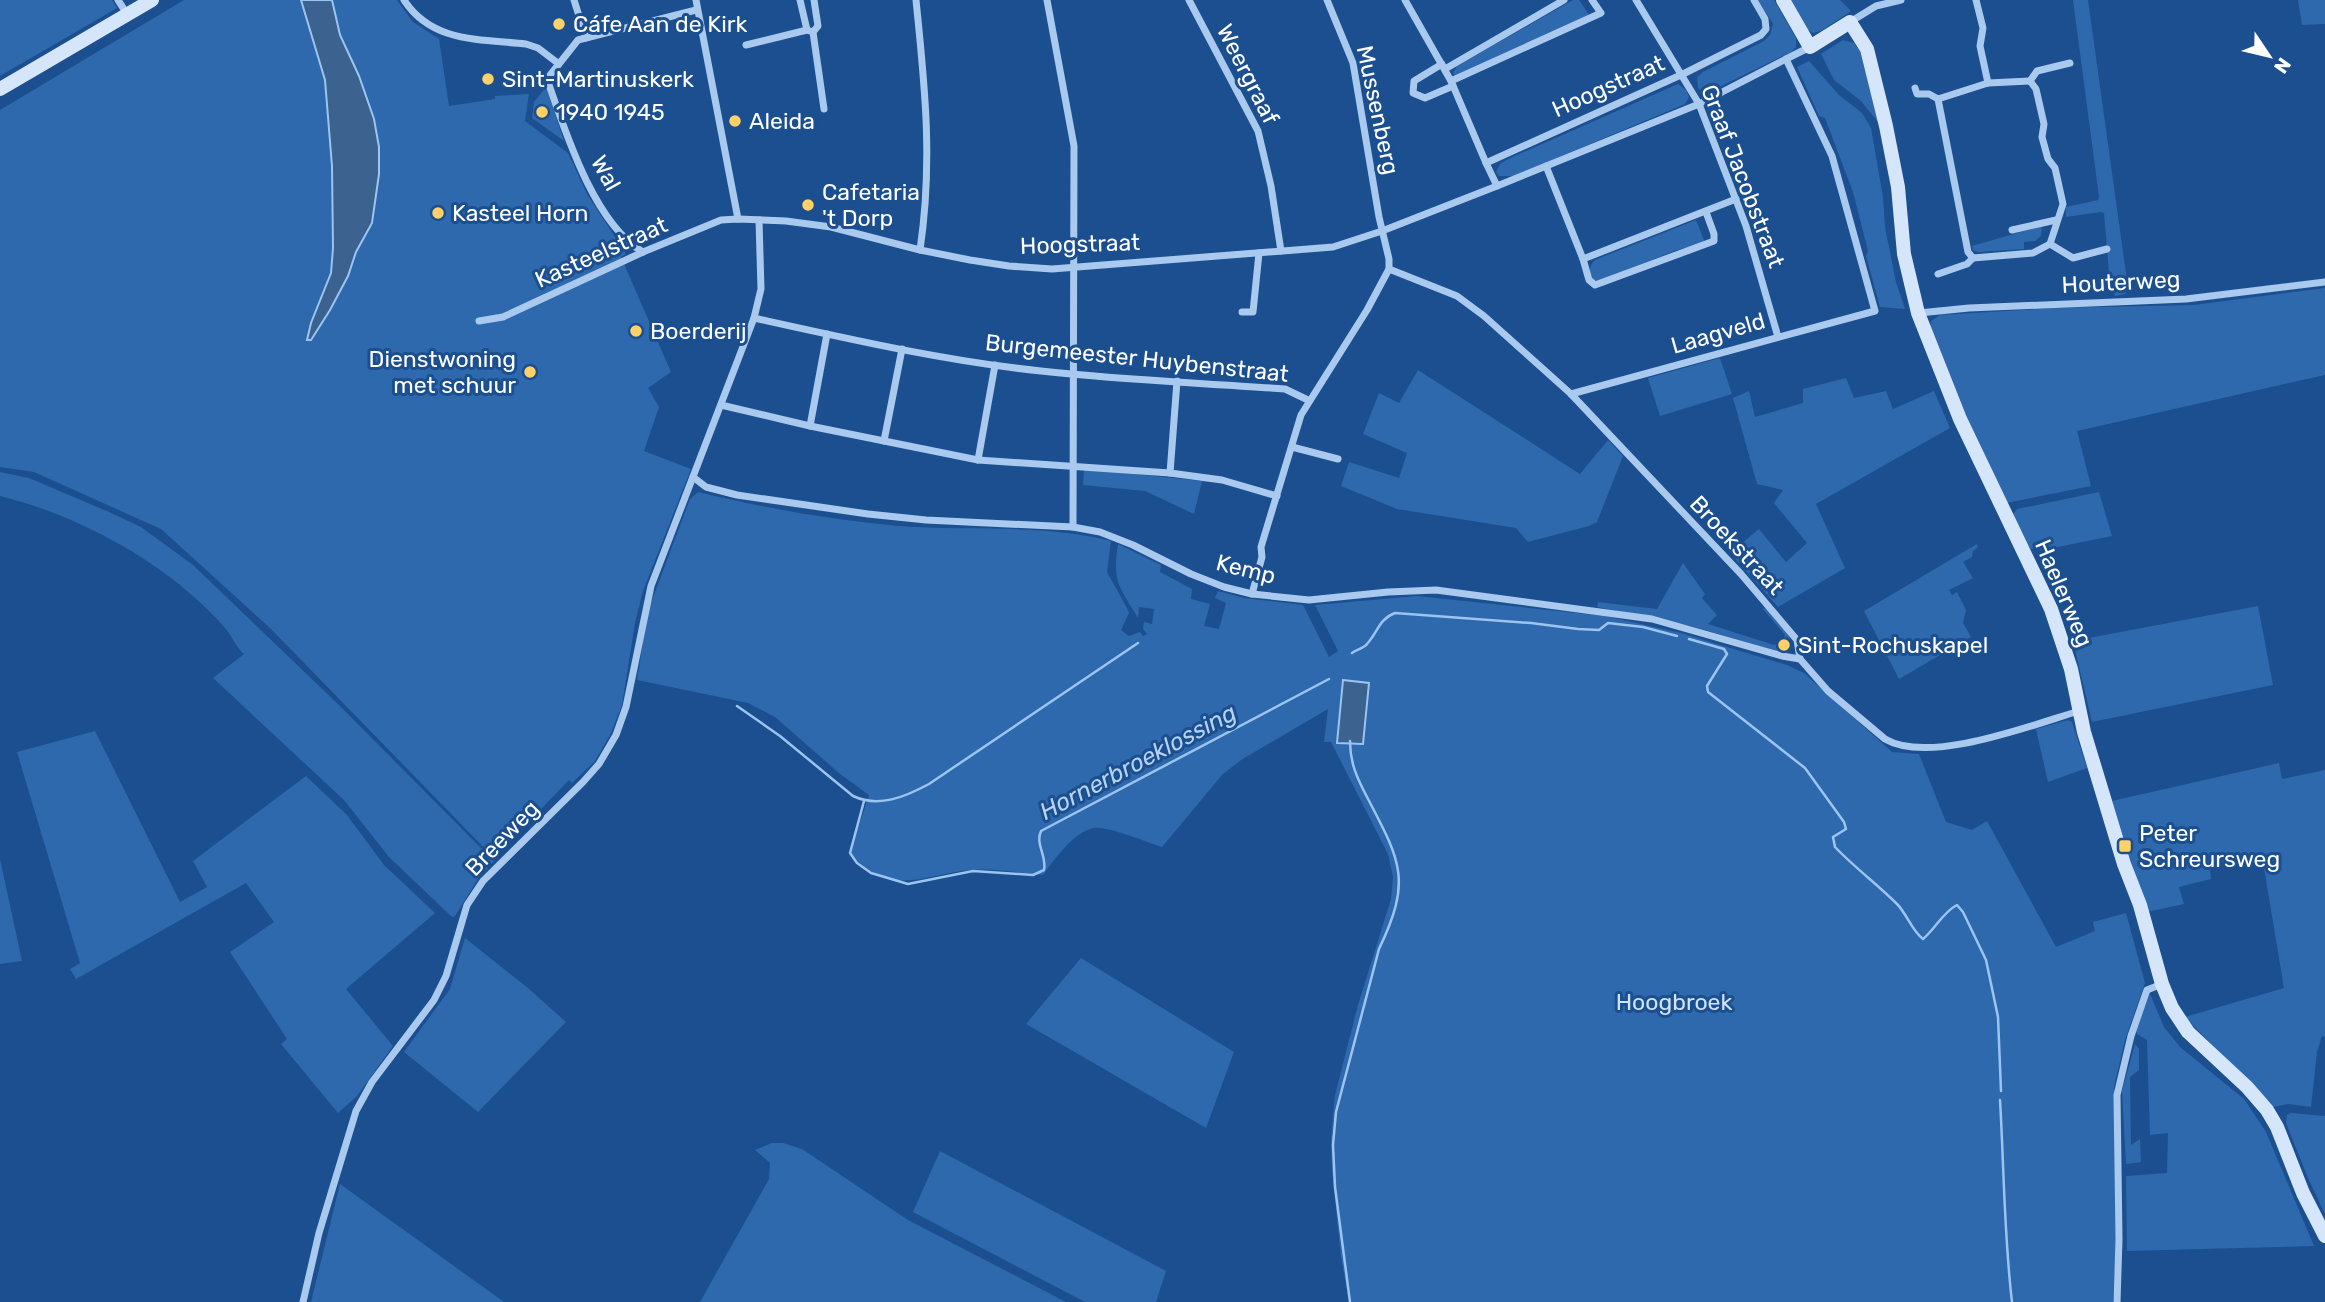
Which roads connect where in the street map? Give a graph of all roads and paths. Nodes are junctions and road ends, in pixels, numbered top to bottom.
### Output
1 (118, 0) edge
2 (152, 0) edge
3 (404, 0) edge
4 (574, 0) edge
5 (696, 0) edge
6 (800, 0) edge
7 (814, 0) edge
8 (916, 0) edge
9 (1047, 0) edge
10 (1189, 0) edge
11 (1327, 0) edge
12 (1405, 0) edge
13 (1564, 0) edge
14 (1592, 0) edge
15 (1636, 0) edge
16 (1754, 0) edge
17 (1783, 0) edge
18 (1901, 0) edge
19 (1976, 0) edge
20 (1875, 3) edge
21 (696, 10) junction
22 (127, 15) junction
23 (1850, 22) junction
24 (810, 31) junction
25 (586, 37) junction
26 (746, 45) dead end
27 (1810, 47) junction
28 (1786, 59) junction
29 (559, 64) junction
30 (2070, 64) dead end
31 (1443, 67) junction
32 (1683, 74) junction
33 (2030, 81) junction
34 (1988, 83) junction
35 (1452, 84) junction
36 (1915, 88) dead end
37 (0, 89) edge
38 (1938, 99) junction
39 (1699, 104) junction
40 (824, 108) dead end
41 (1486, 163) junction
42 (1546, 166) junction
43 (1497, 186) junction
44 (1736, 199) junction
45 (1706, 212) junction
46 (738, 219) junction
47 (759, 220) junction
48 (2056, 220) junction
49 (2012, 230) dead end
50 (1382, 231) junction
51 (2050, 244) junction
52 (2107, 248) dead end
53 (920, 250) junction
54 (1281, 251) junction
55 (643, 252) junction
56 (1259, 253) junction
57 (1973, 258) junction
58 (1583, 259) junction
59 (1073, 268) junction
60 (1389, 270) junction
61 (1938, 274) dead end
62 (2325, 282) edge
63 (1242, 312) dead end
64 (1918, 313) junction
65 (754, 318) junction
66 (480, 321) dead end
67 (827, 334) junction
68 (1778, 337) junction
69 (902, 349) junction
70 (995, 365) junction
71 (1074, 373) junction
72 (1177, 381) junction
73 (1571, 394) junction
74 (1308, 400) junction
75 (721, 405) junction
76 (810, 426) junction
77 (884, 441) junction
78 (1292, 447) junction
79 (1338, 459) dead end
80 (978, 460) junction
81 (1073, 465) junction
82 (1170, 473) junction
83 (692, 477) junction
84 (1277, 496) junction
85 (1073, 527) junction
86 (1252, 594) junction
87 (1800, 659) junction
88 (2079, 711) junction
89 (2162, 984) junction
90 (2325, 1236) edge
91 (303, 1302) edge
92 (2117, 1302) edge

1 - 22 street
2 - 22 street
3 - 29 street
4 - 25 street
5 - 21 street
6 - 24 street
7 - 24 street
8 - 53 street
9 - 59 street
10 - 54 street, Weergraaf
11 - 50 street, Mussenberg
12 - 31 street
13 - 31 street
14 - 35 street
15 - 32 street, Graaf Jacobstraat
16 - 32 street, Hoogstraat
17 - 27 street
18 - 20 street
19 - 34 street
20 - 23 street
21 - 25 street
21 - 46 street
22 - 37 street
23 - 27 street
23 - 64 street, Haelerweg
24 - 26 street
24 - 40 street
25 - 29 street
27 - 28 street
28 - 39 street, Hoogstraat
28 - 68 street, Laagveld
29 - 55 street, Wal
30 - 33 street
31 - 35 street
31 - 35 street
32 - 39 street, Graaf Jacobstraat
32 - 41 street, Hoogstraat
33 - 34 street
33 - 48 street
34 - 38 street
35 - 41 street
36 - 38 street
38 - 57 street
39 - 42 street, Hoogstraat
39 - 44 street, Graaf Jacobstraat
41 - 43 street
42 - 43 street, Hoogstraat
42 - 58 street
43 - 50 street, Hoogstraat
44 - 45 street
44 - 68 street, Graaf Jacobstraat
45 - 58 street
45 - 58 street
46 - 47 street, Hoogstraat
46 - 55 street, Kasteelstraat
47 - 53 street, Hoogstraat
47 - 65 street, Breeweg
48 - 49 street
48 - 51 street
50 - 54 street, Hoogstraat
50 - 60 street, Mussenberg
51 - 52 street
51 - 57 street
53 - 59 street, Hoogstraat
54 - 56 street, Hoogstraat
55 - 66 street, Kasteelstraat
56 - 59 street, Hoogstraat
56 - 63 street
57 - 61 street
59 - 71 street
60 - 73 street, Broekstraat
60 - 74 street
62 - 64 street, Houterweg
64 - 88 street, Haelerweg
65 - 67 street, Burgemeester Huybenstraat
65 - 75 street, Breeweg
67 - 69 street, Burgemeester Huybenstraat
67 - 76 street
68 - 73 street, Laagveld
69 - 70 street, Burgemeester Huybenstraat
69 - 77 street
70 - 71 street, Burgemeester Huybenstraat
70 - 80 street
71 - 72 street, Burgemeester Huybenstraat
71 - 81 street
72 - 74 street, Burgemeester Huybenstraat
72 - 82 street
73 - 87 street, Broekstraat
74 - 78 street
75 - 76 street
75 - 83 street, Breeweg
76 - 77 street
77 - 80 street
78 - 79 street
78 - 84 street
80 - 81 street
81 - 82 street
81 - 85 street
82 - 84 street
83 - 85 street, Kemp
83 - 91 street, Breeweg
84 - 86 street
85 - 86 street, Kemp
86 - 87 street, Kemp
87 - 88 street, Broekstraat
88 - 89 street, Haelerweg
89 - 90 street, Haelerweg
89 - 92 street

